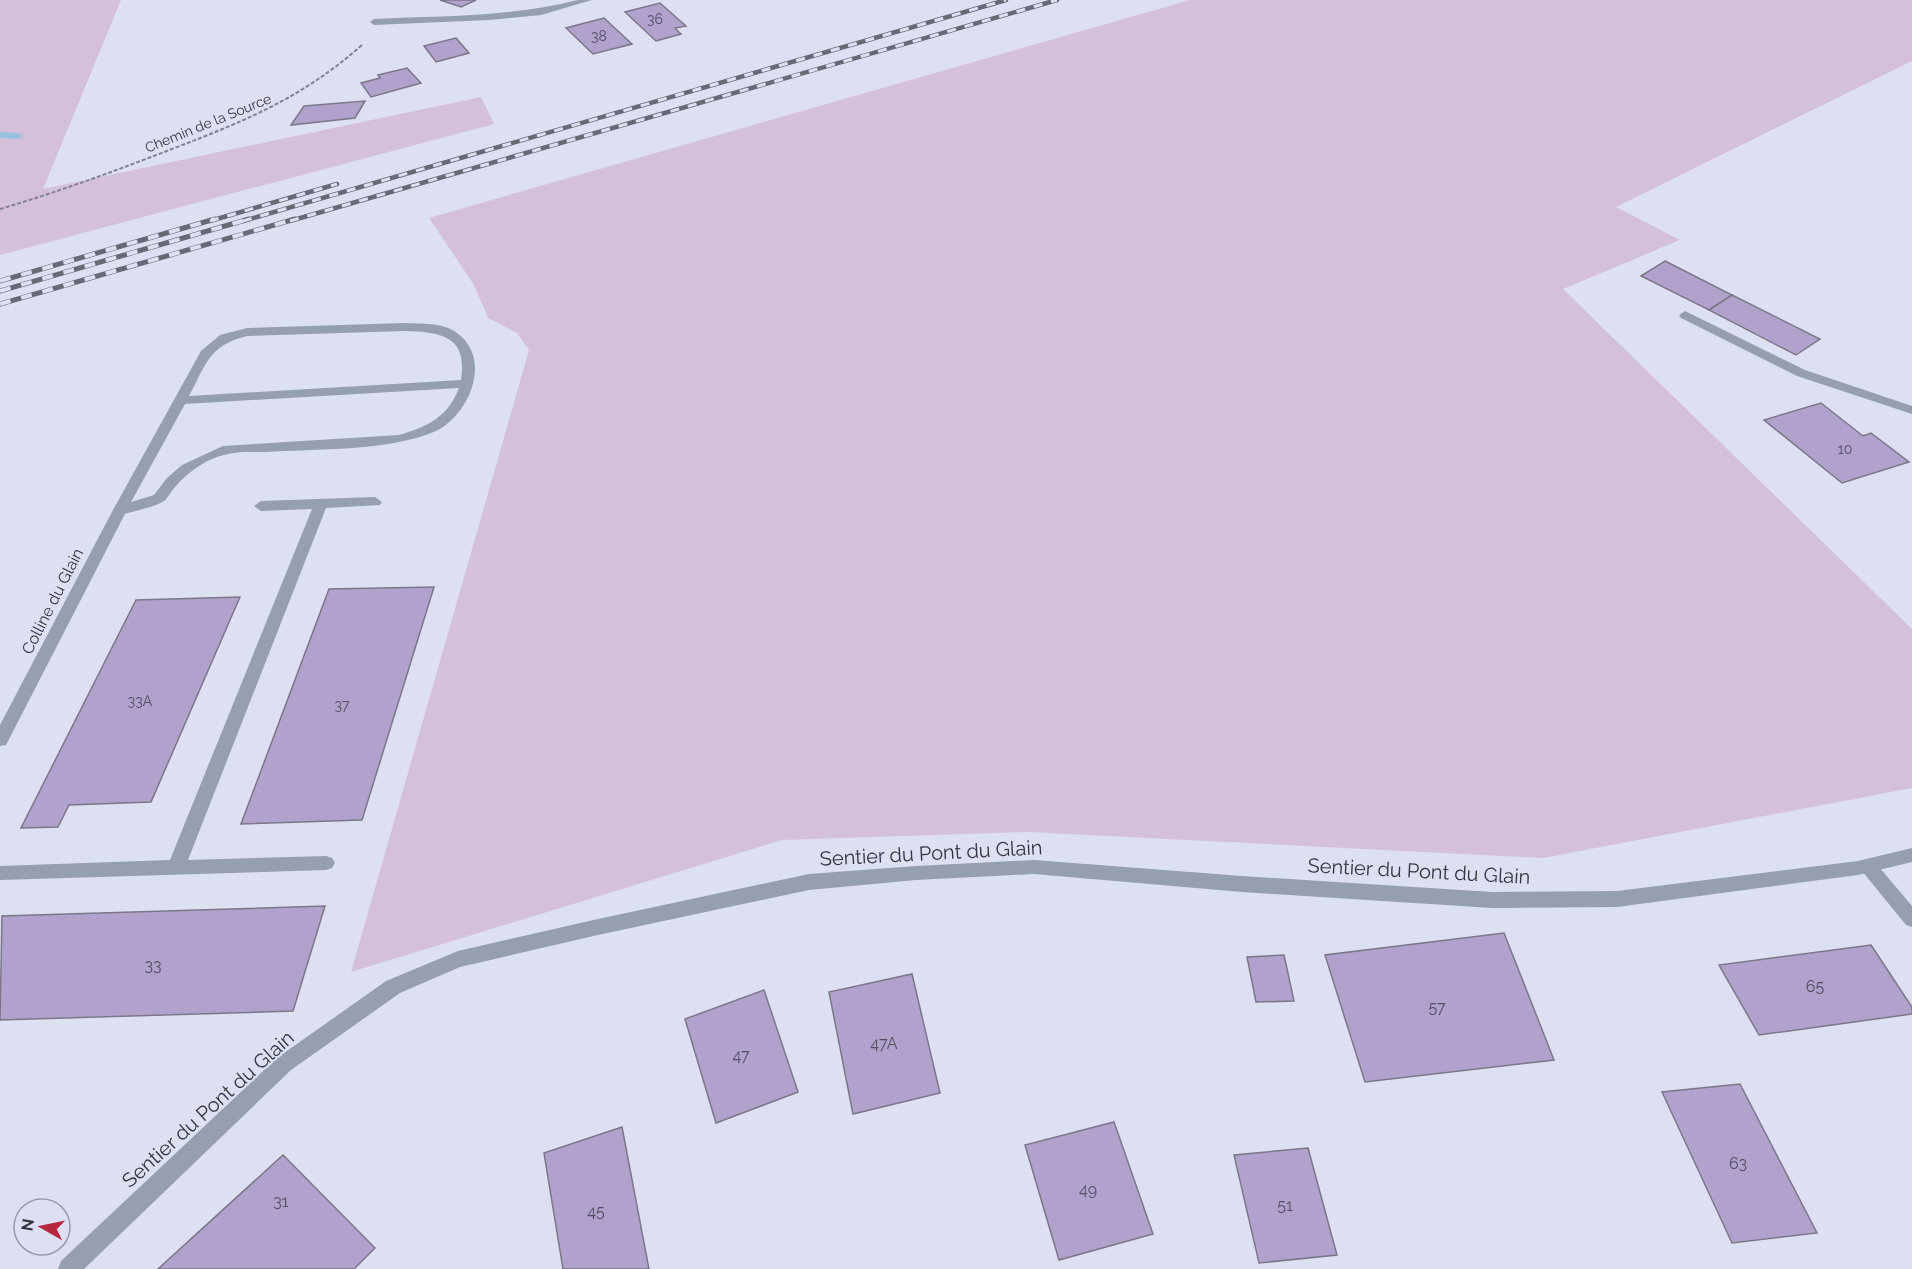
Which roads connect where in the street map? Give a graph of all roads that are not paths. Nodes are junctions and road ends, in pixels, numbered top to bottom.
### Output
1 (588, 0) edge
2 (374, 22) road end
3 (1685, 315) dead end
4 (466, 384) junction
5 (180, 400) junction
6 (1912, 410) edge
7 (375, 502) dead end
8 (321, 504) junction
9 (261, 506) dead end
10 (120, 510) junction
11 (0, 740) edge
12 (1912, 855) edge
13 (326, 863) dead end
14 (1868, 866) junction
15 (176, 868) junction
16 (0, 873) edge
17 (1912, 919) edge
18 (69, 1269) edge

1 - 2 street
3 - 6 street
4 - 5 street
4 - 5 street, Colline du Glain
4 - 10 street
5 - 10 street, Colline du Glain
7 - 8 street
8 - 9 street
8 - 15 street
10 - 11 street, Colline du Glain
12 - 14 street, Sentier du Pont du Glain
13 - 15 street
14 - 17 street
14 - 18 street, Sentier du Pont du Glain
15 - 16 street

